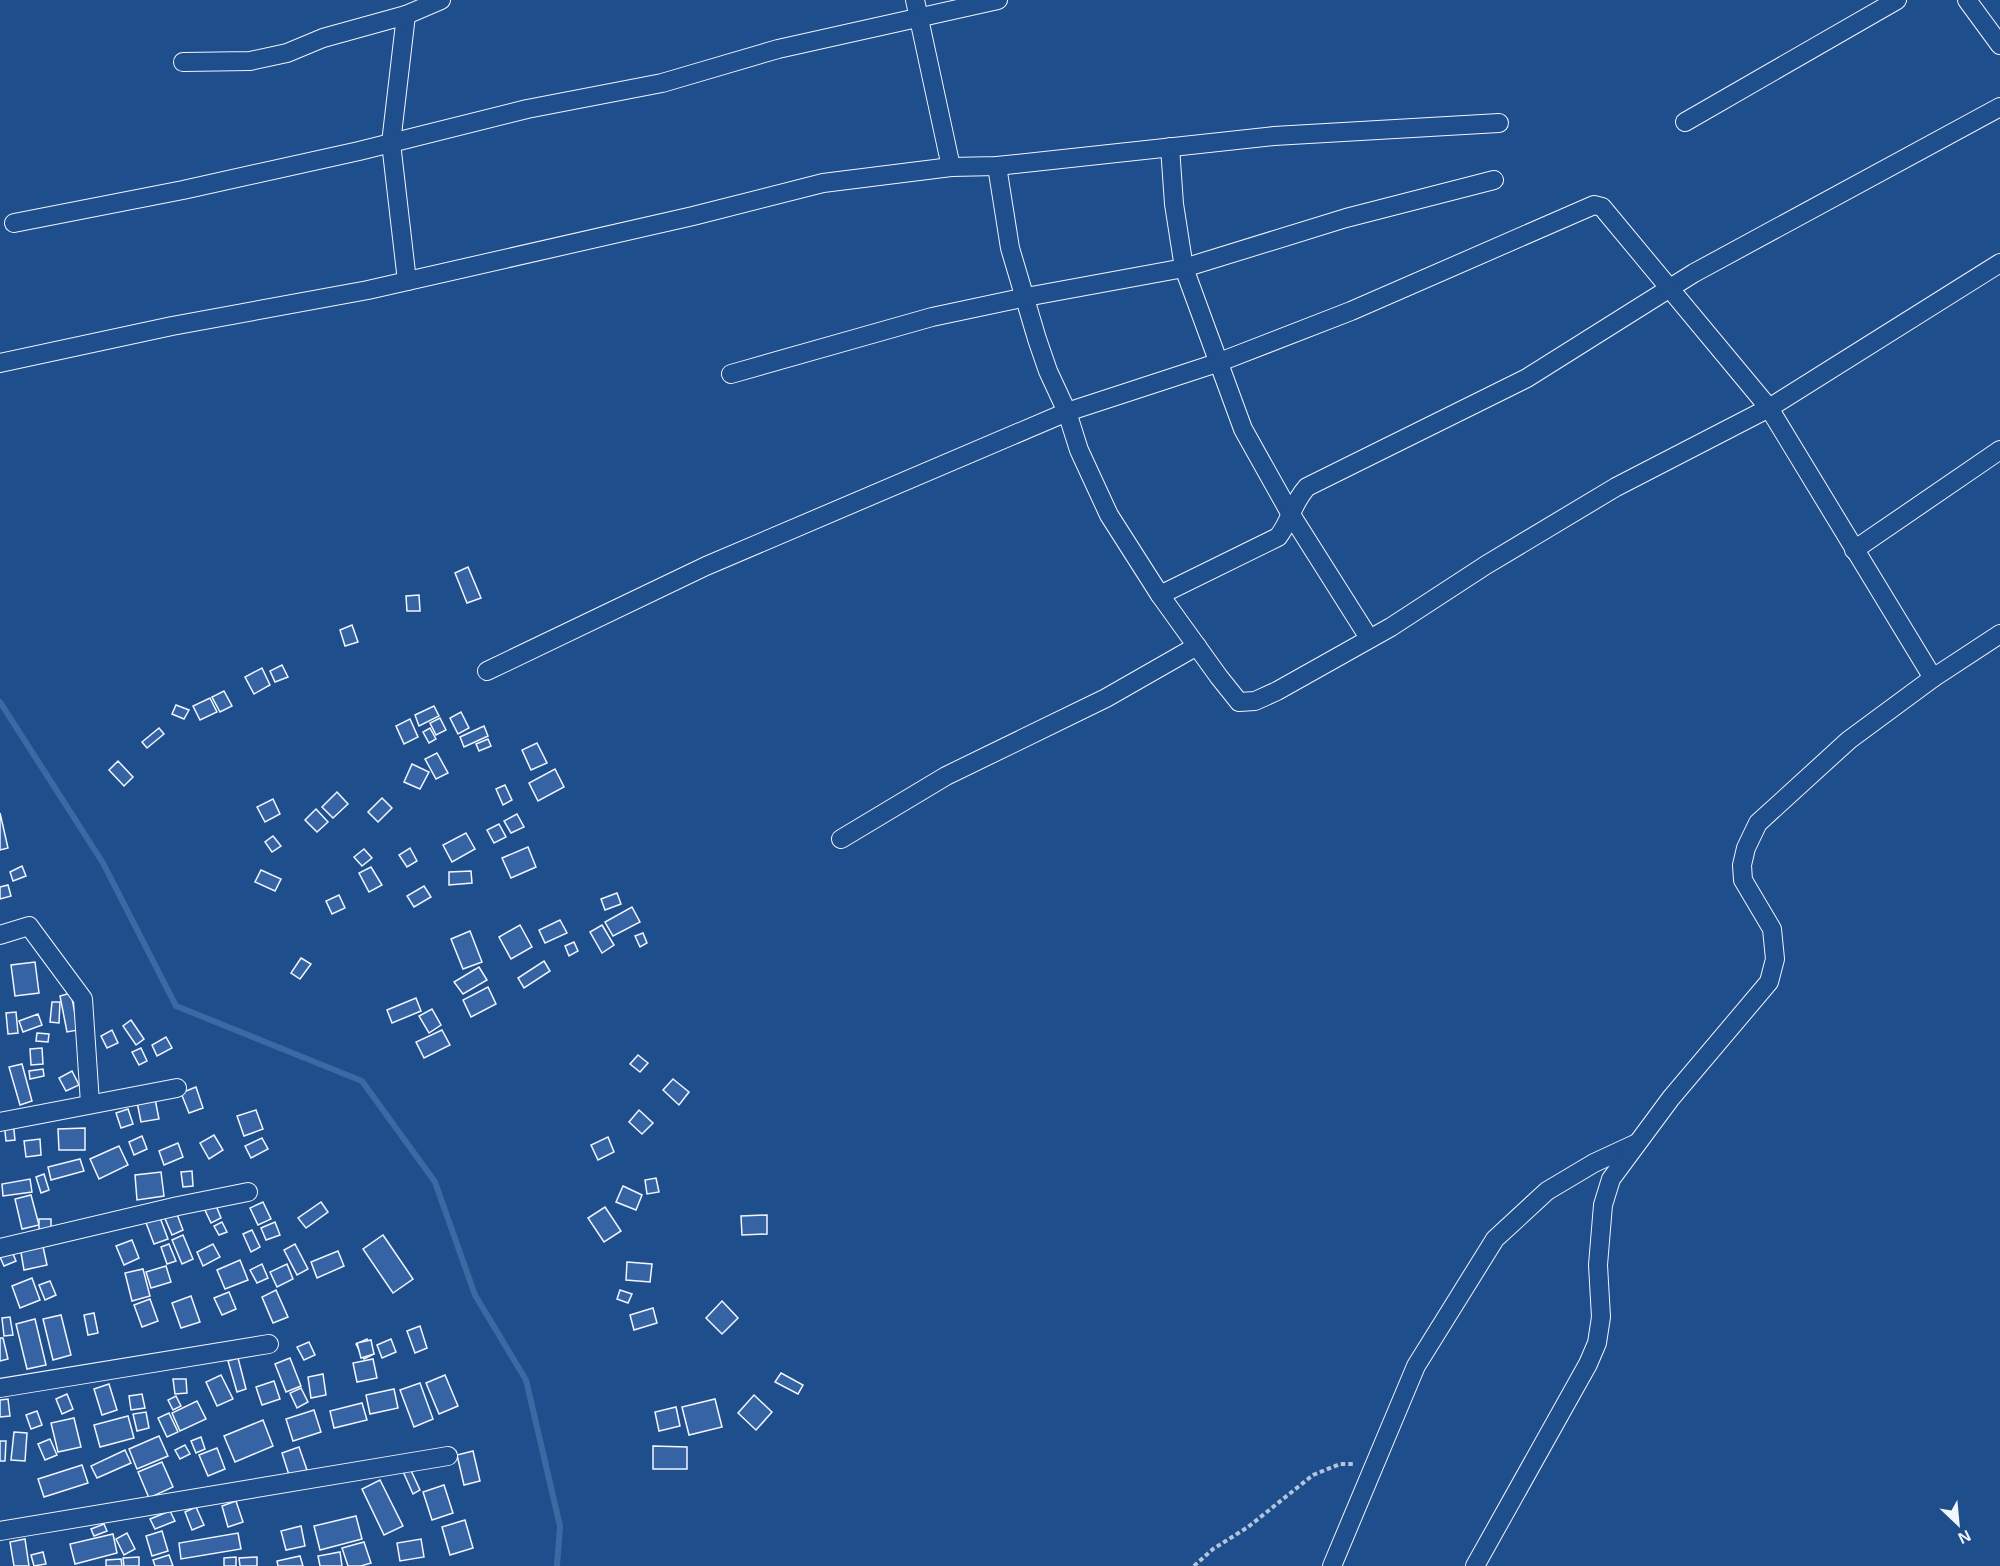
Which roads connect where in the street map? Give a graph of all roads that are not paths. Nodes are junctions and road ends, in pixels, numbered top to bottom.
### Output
1 (441, 0) edge
2 (998, 0) edge
3 (1897, 0) edge
4 (1967, 0) edge
5 (917, 9) edge
6 (406, 15) junction
7 (2000, 45) edge
8 (183, 62) dead end
9 (2000, 107) edge
10 (1685, 122) dead end
11 (1499, 123) dead end
12 (392, 143) junction
13 (1170, 147) junction
14 (997, 166) junction
15 (951, 167) junction
16 (1494, 180) dead end
17 (14, 223) dead end
18 (2000, 262) edge
19 (1184, 268) junction
20 (406, 281) junction
21 (1670, 288) junction
22 (1026, 297) junction
23 (0, 363) edge
24 (1217, 363) junction
25 (731, 374) dead end
26 (1769, 408) junction
27 (1067, 412) junction
28 (2000, 450) edge
29 (1290, 513) junction
30 (1854, 550) junction
31 (1160, 595) junction
32 (2000, 634) edge
33 (1369, 638) junction
34 (1197, 646) junction
35 (487, 671) dead end
36 (1933, 678) junction
37 (841, 838) dead end
38 (0, 935) edge
39 (177, 1088) dead end
40 (90, 1103) junction
41 (0, 1122) edge
42 (1639, 1142) junction
43 (248, 1192) dead end
44 (0, 1248) edge
45 (270, 1344) dead end
46 (0, 1388) edge
47 (448, 1456) dead end
48 (0, 1532) edge
49 (1332, 1566) edge
50 (1475, 1566) edge

1 - 6 street
2 - 5 street
3 - 10 street
4 - 7 street
5 - 12 street
5 - 15 street
6 - 8 street
6 - 12 street
9 - 21 street
11 - 13 street
12 - 17 street
12 - 20 street
13 - 14 street
13 - 19 street
14 - 15 street
14 - 22 street
15 - 20 street
16 - 19 street
18 - 26 street
19 - 22 street
19 - 24 street
20 - 23 street
21 - 24 street
21 - 26 street
21 - 29 street
22 - 25 street
22 - 27 street
24 - 27 street
24 - 29 street
26 - 30 street
26 - 33 street
27 - 31 street
27 - 35 street
28 - 30 street
29 - 31 street
29 - 33 street
30 - 36 street
31 - 34 street
32 - 36 street
33 - 34 street
34 - 37 street
36 - 42 street
38 - 40 street
39 - 40 street
40 - 41 street
42 - 49 street
42 - 50 street
43 - 44 street
45 - 46 street
47 - 48 street

